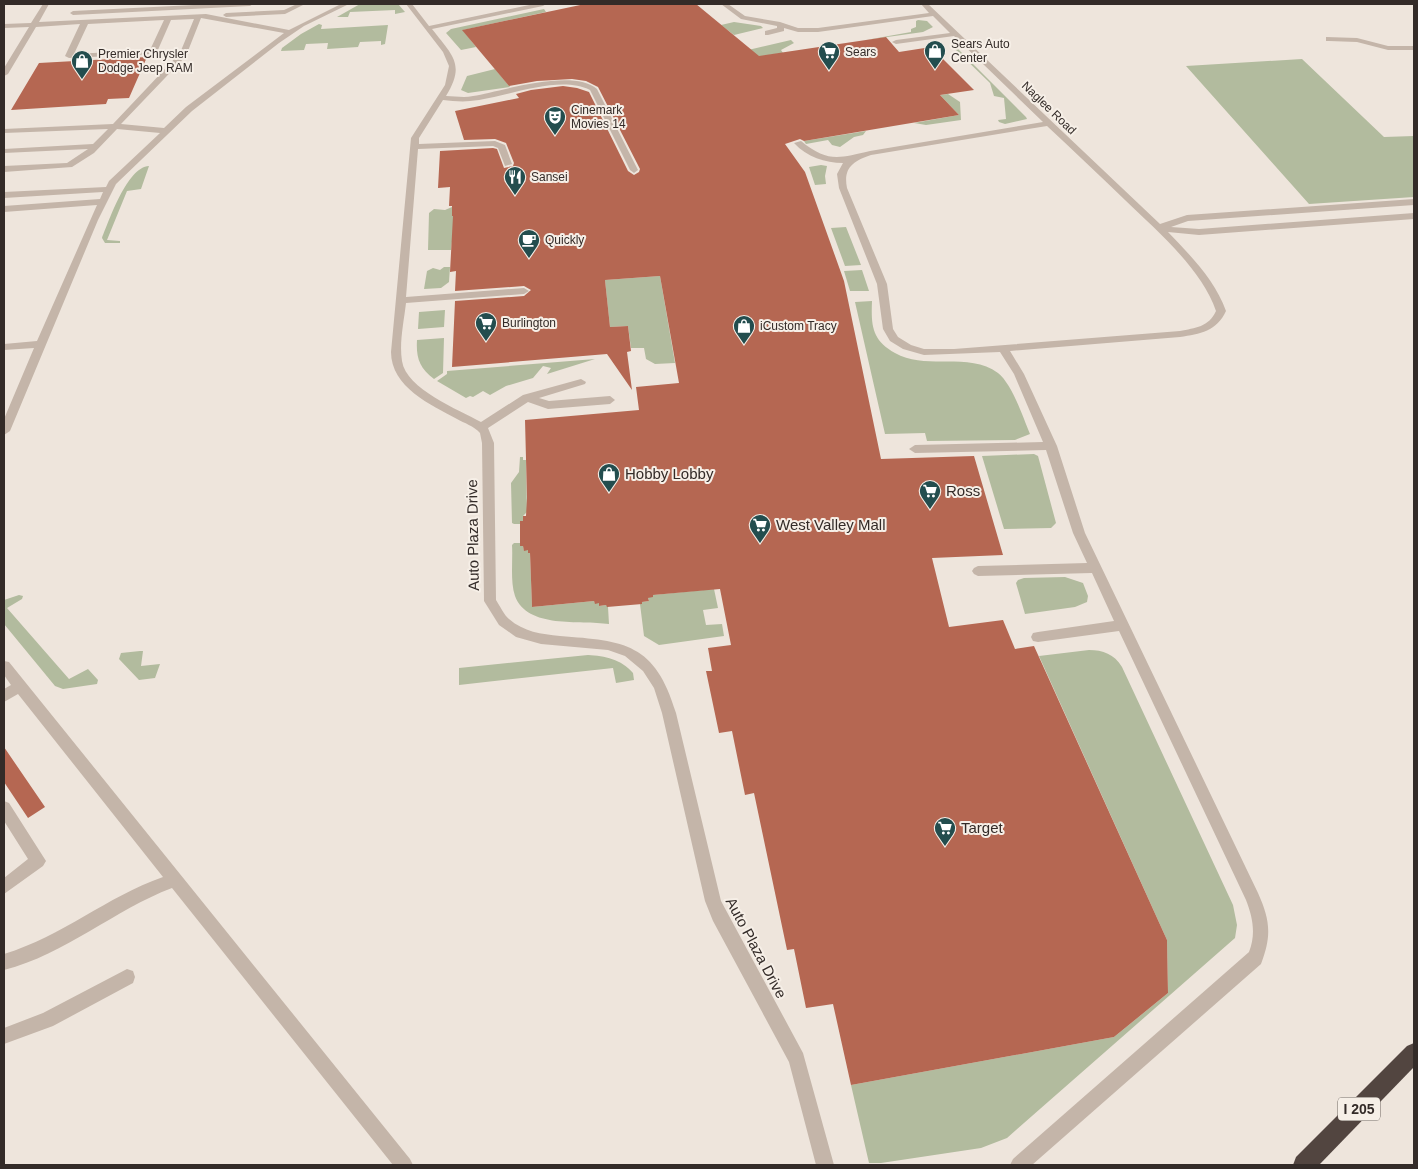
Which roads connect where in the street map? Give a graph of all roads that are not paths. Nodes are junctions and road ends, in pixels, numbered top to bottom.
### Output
1 (46, 4) edge
2 (78, 4) edge
3 (238, 4) edge
4 (250, 4) edge
5 (302, 4) edge
6 (346, 4) edge
7 (409, 4) edge
8 (543, 4) edge
9 (724, 4) edge
10 (924, 4) edge
11 (73, 12) junction
12 (935, 14) junction
13 (199, 16) junction
14 (168, 18) junction
15 (85, 22) junction
16 (66, 23) junction
17 (34, 24) junction
18 (780, 24) junction
19 (4, 26) edge
20 (428, 28) junction
21 (289, 32) junction
22 (768, 33) dead end
23 (956, 34) junction
24 (1329, 39) dead end
25 (896, 42) dead end
26 (1414, 48) edge
27 (4, 74) edge
28 (440, 98) junction
29 (1049, 122) junction
30 (113, 126) junction
31 (167, 130) junction
32 (4, 131) edge
33 (798, 142) dead end
34 (96, 146) junction
35 (414, 147) junction
36 (4, 151) edge
37 (852, 160) junction
38 (508, 164) dead end
39 (4, 169) edge
40 (634, 170) dead end
41 (108, 188) junction
42 (4, 195) edge
43 (102, 202) junction
44 (1414, 202) edge
45 (4, 209) edge
46 (1414, 216) edge
47 (1159, 228) junction
48 (524, 291) dead end
49 (401, 300) junction
50 (41, 344) junction
51 (4, 347) edge
52 (1004, 349) junction
53 (581, 382) dead end
54 (527, 398) junction
55 (610, 400) dead end
56 (481, 426) junction
57 (4, 431) edge
58 (1051, 446) junction
59 (915, 449) dead end
60 (1095, 568) junction
61 (978, 571) dead end
62 (1123, 625) junction
63 (1038, 637) dead end
64 (4, 666) edge
65 (20, 686) junction
66 (4, 696) edge
67 (4, 808) edge
68 (174, 880) junction
69 (4, 887) edge
70 (4, 962) edge
71 (127, 977) dead end
72 (4, 1036) edge
73 (1414, 1053) edge
74 (404, 1165) edge
75 (825, 1165) edge
76 (1019, 1165) edge
77 (1304, 1165) edge

1 - 17 lane
2 - 11 lane
3 - 4 lane
3 - 11 lane
5 - 13 lane
6 - 21 lane
7 - 20 lane
8 - 20 lane
9 - 18 lane
10 - 12 lane, Naglee Road
11 - 16 lane
12 - 18 lane
12 - 23 lane, Naglee Road
13 - 14 lane
13 - 21 lane
13 - 30 lane
14 - 15 lane
14 - 15 lane
15 - 16 lane
16 - 17 lane
17 - 19 lane
17 - 27 lane
18 - 22 lane
20 - 28 lane
21 - 31 lane
23 - 25 lane
23 - 29 lane, Naglee Road
24 - 26 lane
28 - 35 lane
28 - 40 lane
29 - 37 lane
29 - 47 lane, Naglee Road
30 - 31 lane
30 - 32 lane
30 - 34 lane
31 - 41 lane
33 - 37 lane
34 - 36 lane
34 - 39 lane
35 - 38 lane
35 - 49 lane
37 - 52 lane, Naglee Road
41 - 42 lane
41 - 43 lane
43 - 45 lane
43 - 50 lane
44 - 47 lane
46 - 47 lane
47 - 52 lane, Naglee Road
48 - 49 lane
49 - 56 lane
50 - 51 lane
50 - 57 lane
52 - 58 lane
53 - 54 lane
54 - 55 lane
54 - 56 lane
56 - 75 lane, Auto Plaza Drive
58 - 59 lane
58 - 60 lane
60 - 61 lane
60 - 62 lane
62 - 63 lane
62 - 76 lane
64 - 65 lane
65 - 66 lane
65 - 68 lane
67 - 69 lane
68 - 70 lane
68 - 74 lane
71 - 72 lane
73 - 77 highway, I 205

